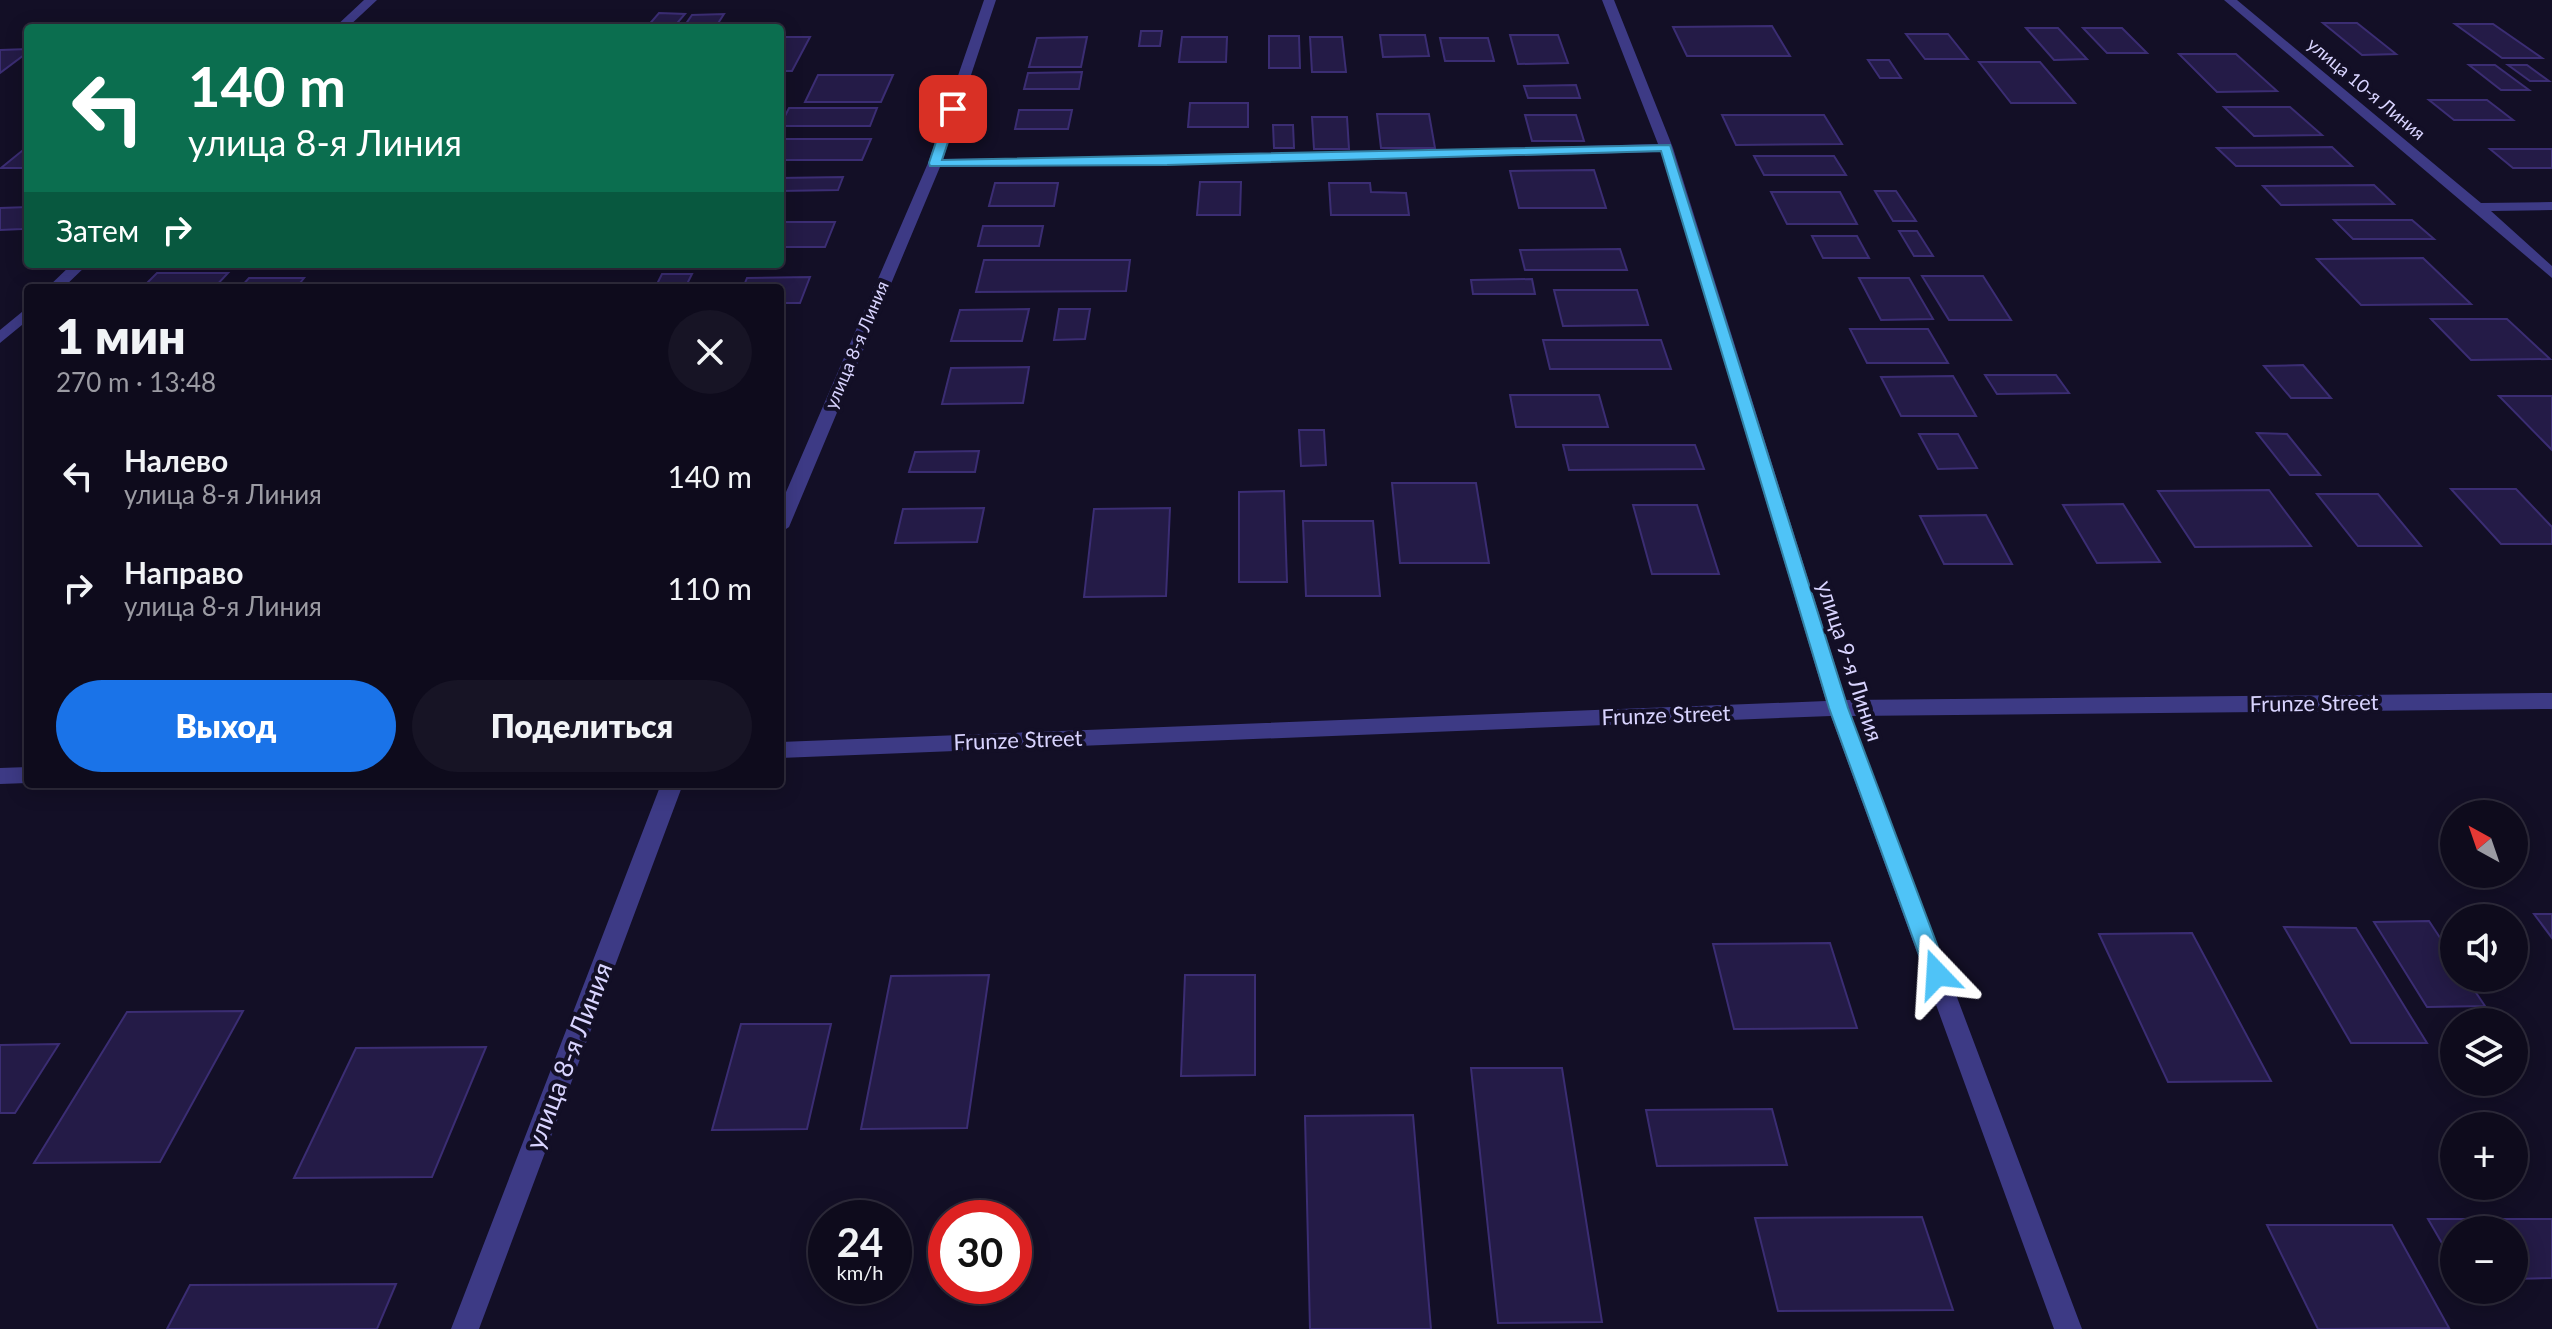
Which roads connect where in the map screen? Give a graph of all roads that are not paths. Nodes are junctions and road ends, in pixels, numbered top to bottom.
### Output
1 (371, 0) edge
2 (990, 0) edge
3 (1608, 0) edge
4 (2230, 0) edge
5 (344, 24) edge
6 (1666, 148) junction
7 (935, 163) junction
8 (2552, 206) edge
9 (2478, 207) junction
10 (76, 268) edge
11 (2552, 274) edge
12 (58, 284) edge
13 (24, 316) edge
14 (0, 338) edge
15 (784, 518) edge
16 (2552, 701) edge
17 (1838, 708) junction
18 (784, 750) edge
19 (24, 775) edge
20 (0, 776) edge
21 (670, 788) edge
22 (465, 1329) edge
23 (2068, 1329) edge

1 - 5 street
2 - 7 street, улица 8-я Линия
3 - 6 street, улица 9-я Линия
4 - 9 street, улица 10-я Линия
6 - 7 street
6 - 17 street, улица 9-я Линия
7 - 15 street, улица 8-я Линия
8 - 9 street
9 - 11 street, улица 10-я Линия
10 - 12 street
13 - 14 street
16 - 17 street, Frunze Street
17 - 18 street, Frunze Street
17 - 23 street, улица 9-я Линия
19 - 20 street
21 - 22 street, улица 8-я Линия

